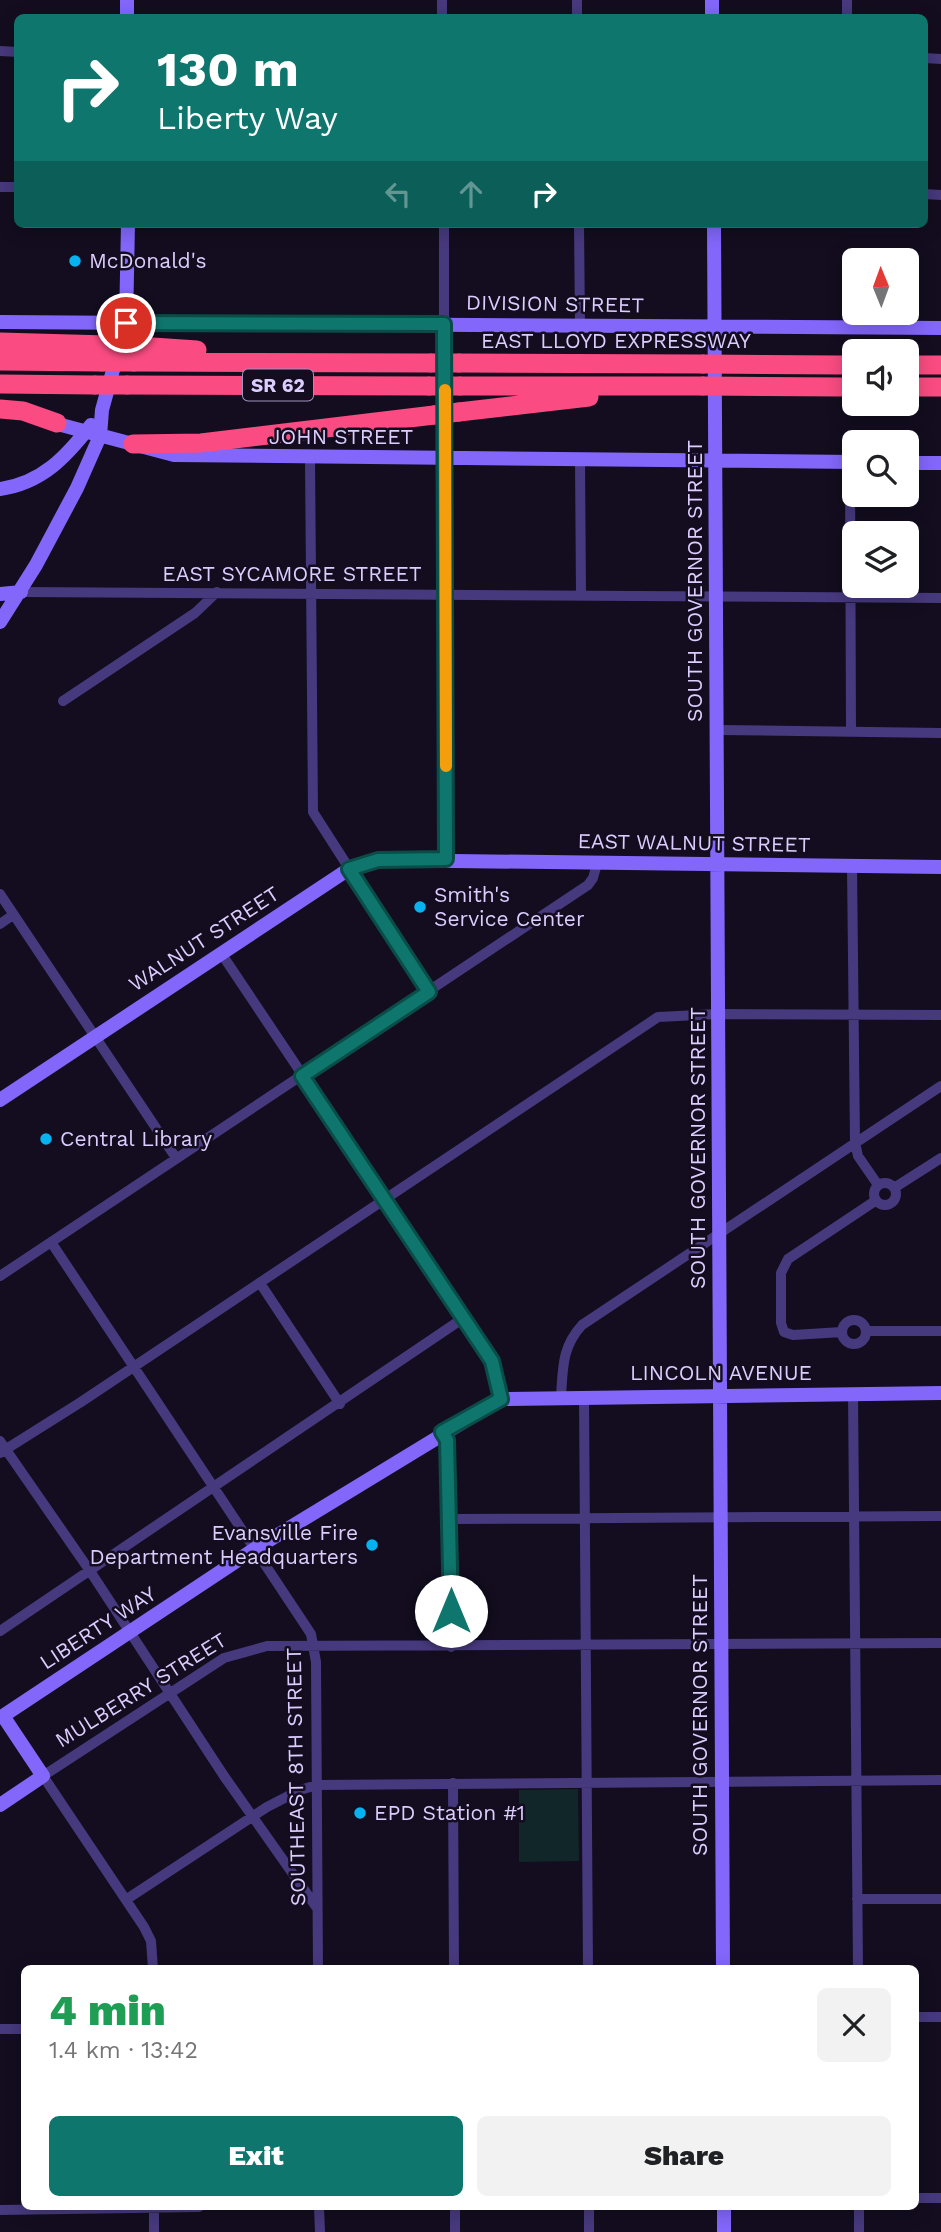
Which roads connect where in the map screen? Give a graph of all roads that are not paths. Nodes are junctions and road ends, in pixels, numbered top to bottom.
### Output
1 (128, 228) edge
2 (444, 228) edge
3 (579, 228) edge
4 (713, 228) edge
5 (0, 322) edge
6 (126, 323) junction
7 (444, 324) junction
8 (580, 326) junction
9 (714, 326) junction
10 (941, 328) edge
11 (0, 342) edge
12 (104, 353) junction
13 (0, 362) edge
14 (842, 365) edge
15 (919, 365) edge
16 (941, 365) edge
17 (0, 384) edge
18 (695, 386) junction
19 (842, 387) edge
20 (919, 387) edge
21 (941, 387) edge
22 (0, 409) edge
23 (0, 419) edge
24 (57, 423) junction
25 (93, 434) junction
26 (133, 444) junction
27 (310, 459) junction
28 (445, 460) junction
29 (580, 460) junction
30 (715, 461) junction
31 (842, 463) edge
32 (919, 463) edge
33 (941, 463) edge
34 (0, 489) edge
35 (21, 592) junction
36 (217, 592) junction
37 (310, 593) junction
38 (0, 594) edge
39 (446, 594) junction
40 (580, 595) junction
41 (716, 596) junction
42 (842, 598) edge
43 (851, 598) edge
44 (919, 598) edge
45 (941, 598) edge
46 (0, 622) edge
47 (63, 701) dead end
48 (718, 730) junction
49 (851, 732) junction
50 (941, 733) edge
51 (446, 859) junction
52 (597, 864) junction
53 (718, 866) junction
54 (852, 866) junction
55 (941, 867) edge
56 (349, 869) junction
57 (0, 894) edge
58 (13, 915) junction
59 (0, 924) edge
60 (221, 953) junction
61 (429, 992) junction
62 (718, 1013) junction
63 (853, 1014) junction
64 (941, 1015) edge
65 (95, 1037) junction
66 (302, 1076) junction
67 (941, 1087) edge
68 (0, 1100) edge
69 (855, 1142) junction
70 (176, 1158) junction
71 (941, 1158) edge
72 (878, 1185) junction
73 (894, 1188) junction
74 (384, 1199) junction
75 (875, 1201) junction
76 (718, 1234) junction
77 (51, 1242) junction
78 (0, 1276) edge
79 (260, 1283) junction
80 (465, 1317) junction
81 (866, 1331) junction
82 (941, 1331) edge
83 (842, 1332) junction
84 (134, 1367) junction
85 (853, 1393) junction
86 (941, 1393) edge
87 (584, 1395) junction
88 (720, 1395) junction
89 (561, 1396) junction
90 (501, 1399) junction
91 (340, 1404) junction
92 (442, 1432) junction
93 (2, 1448) edge
94 (214, 1489) junction
95 (855, 1516) junction
96 (941, 1516) edge
97 (585, 1518) junction
98 (719, 1518) junction
99 (451, 1519) junction
100 (257, 1550) junction
101 (90, 1571) junction
102 (0, 1631) edge
103 (130, 1632) junction
104 (941, 1643) edge
105 (855, 1644) junction
106 (721, 1645) junction
107 (587, 1646) junction
108 (451, 1647) junction
109 (315, 1648) junction
110 (169, 1693) junction
111 (1, 1714) edge
112 (43, 1776) junction
113 (941, 1780) edge
114 (722, 1781) junction
115 (857, 1781) junction
116 (587, 1782) junction
117 (453, 1783) junction
118 (317, 1785) junction
119 (0, 1805) edge
120 (253, 1816) junction
121 (127, 1899) junction
122 (857, 1899) junction
123 (941, 1899) edge
124 (318, 1909) junction
125 (153, 1965) edge
126 (318, 1965) edge
127 (454, 1965) edge
128 (588, 1965) edge
129 (723, 1965) edge
130 (858, 1965) edge
131 (919, 2017) edge
132 (941, 2017) edge
133 (0, 2029) edge
134 (21, 2029) edge
135 (919, 2198) edge
136 (941, 2198) edge
137 (0, 2210) edge
138 (21, 2210) edge
139 (154, 2210) edge
140 (319, 2210) edge
141 (454, 2210) edge
142 (589, 2210) edge
143 (724, 2210) edge
144 (859, 2210) edge
145 (154, 2232) edge
146 (320, 2232) edge
147 (455, 2232) edge
148 (589, 2232) edge
149 (724, 2232) edge
150 (859, 2232) edge

1 - 6 main road
2 - 7 street
3 - 8 street
4 - 9 main road, SOUTH GOVERNOR STREET
5 - 6 main road, DIVISION STREET
6 - 7 main road, DIVISION STREET
6 - 25 main road
7 - 8 main road, DIVISION STREET
7 - 28 main road
8 - 9 main road, DIVISION STREET
9 - 10 main road, DIVISION STREET
9 - 30 main road, SOUTH GOVERNOR STREET
11 - 12 highway
12 - 13 highway, EAST LLOYD EXPRESSWAY / SR 62
12 - 14 highway, EAST LLOYD EXPRESSWAY / SR 62, bridge
15 - 16 highway
17 - 18 highway, SR 62, bridge
18 - 19 highway, SR 62, bridge
18 - 26 highway, bridge
20 - 21 highway
22 - 24 highway
23 - 24 main road, JOHN STREET
24 - 25 main road, JOHN STREET
25 - 26 main road, JOHN STREET
25 - 34 main road
25 - 35 main road
26 - 27 main road, JOHN STREET
27 - 28 main road, JOHN STREET
27 - 37 street
28 - 29 main road, JOHN STREET
28 - 39 main road
29 - 30 main road, JOHN STREET
29 - 40 street
30 - 31 main road, JOHN STREET
30 - 41 main road, SOUTH GOVERNOR STREET
32 - 33 main road
35 - 36 street, EAST SYCAMORE STREET
35 - 38 main road
35 - 46 main road
36 - 37 street, EAST SYCAMORE STREET
36 - 47 street
37 - 39 street, EAST SYCAMORE STREET
37 - 56 street
39 - 40 street, EAST SYCAMORE STREET
39 - 51 main road
40 - 41 street, EAST SYCAMORE STREET
41 - 42 street, EAST SYCAMORE STREET
41 - 48 main road, SOUTH GOVERNOR STREET
43 - 49 street
44 - 45 street, EAST SYCAMORE STREET
48 - 49 street
48 - 53 main road, SOUTH GOVERNOR STREET
49 - 50 street
51 - 52 main road, EAST WALNUT STREET
51 - 56 main road, WALNUT STREET
52 - 53 main road, EAST WALNUT STREET
52 - 61 street
53 - 54 main road, EAST WALNUT STREET
53 - 62 main road, SOUTH GOVERNOR STREET
54 - 55 main road, EAST WALNUT STREET
54 - 63 street
56 - 60 main road, WALNUT STREET
56 - 61 street
57 - 58 street
58 - 59 street
58 - 65 street
60 - 65 main road, WALNUT STREET
60 - 66 street
61 - 66 street
62 - 63 street
62 - 74 street
62 - 76 main road, SOUTH GOVERNOR STREET
63 - 64 street
63 - 69 street
65 - 68 main road, WALNUT STREET
65 - 70 street
66 - 70 street
66 - 74 street
67 - 69 street
69 - 72 street
69 - 76 street
70 - 77 street
71 - 73 street
72 - 73 street
72 - 75 street
73 - 75 street
74 - 79 street
74 - 80 street
75 - 83 street
76 - 88 main road, SOUTH GOVERNOR STREET
76 - 89 street
77 - 78 street
77 - 84 street, SOUTHEAST 8TH STREET
79 - 84 street
79 - 91 street
80 - 90 street
80 - 91 street
81 - 82 street
81 - 83 street
81 - 83 street
84 - 93 street
84 - 94 street, SOUTHEAST 8TH STREET
85 - 86 main road, LINCOLN AVENUE
85 - 88 main road, LINCOLN AVENUE
85 - 95 street
87 - 88 main road, LINCOLN AVENUE
87 - 89 main road, LINCOLN AVENUE
87 - 97 street
88 - 98 main road, SOUTH GOVERNOR STREET
89 - 90 main road, LINCOLN AVENUE
90 - 92 main road, LIBERTY WAY
91 - 94 street
92 - 99 street
92 - 100 main road, LIBERTY WAY
93 - 101 street
94 - 100 street, SOUTHEAST 8TH STREET
94 - 101 street
95 - 96 street
95 - 98 street
95 - 105 street
97 - 98 street
97 - 99 street
97 - 107 street
98 - 106 main road, SOUTH GOVERNOR STREET
99 - 108 street
100 - 103 main road, LIBERTY WAY
100 - 109 street, SOUTHEAST 8TH STREET
101 - 102 street
101 - 103 street
103 - 110 street
103 - 111 main road, LIBERTY WAY
104 - 105 street, MULBERRY STREET
105 - 106 street, MULBERRY STREET
105 - 115 street
106 - 107 street, MULBERRY STREET
106 - 114 main road, SOUTH GOVERNOR STREET
107 - 108 street, MULBERRY STREET
107 - 116 street
108 - 109 street, MULBERRY STREET
109 - 110 street, MULBERRY STREET
109 - 118 street, SOUTHEAST 8TH STREET
110 - 112 street, MULBERRY STREET
110 - 120 street
111 - 112 main road
112 - 119 main road, MULBERRY STREET
112 - 121 street
113 - 115 street
114 - 115 street
114 - 116 street
114 - 129 main road, SOUTH GOVERNOR STREET
115 - 122 street
116 - 117 street
116 - 128 street
117 - 118 street
117 - 127 street
118 - 120 street
118 - 124 street, SOUTHEAST 8TH STREET
120 - 121 street
120 - 124 street
121 - 125 street
122 - 123 street
122 - 130 street
124 - 126 street, SOUTHEAST 8TH STREET
131 - 132 street
133 - 134 street
135 - 136 street
137 - 138 street
139 - 145 street
140 - 146 street
141 - 147 street
142 - 148 street
143 - 149 main road
144 - 150 street

